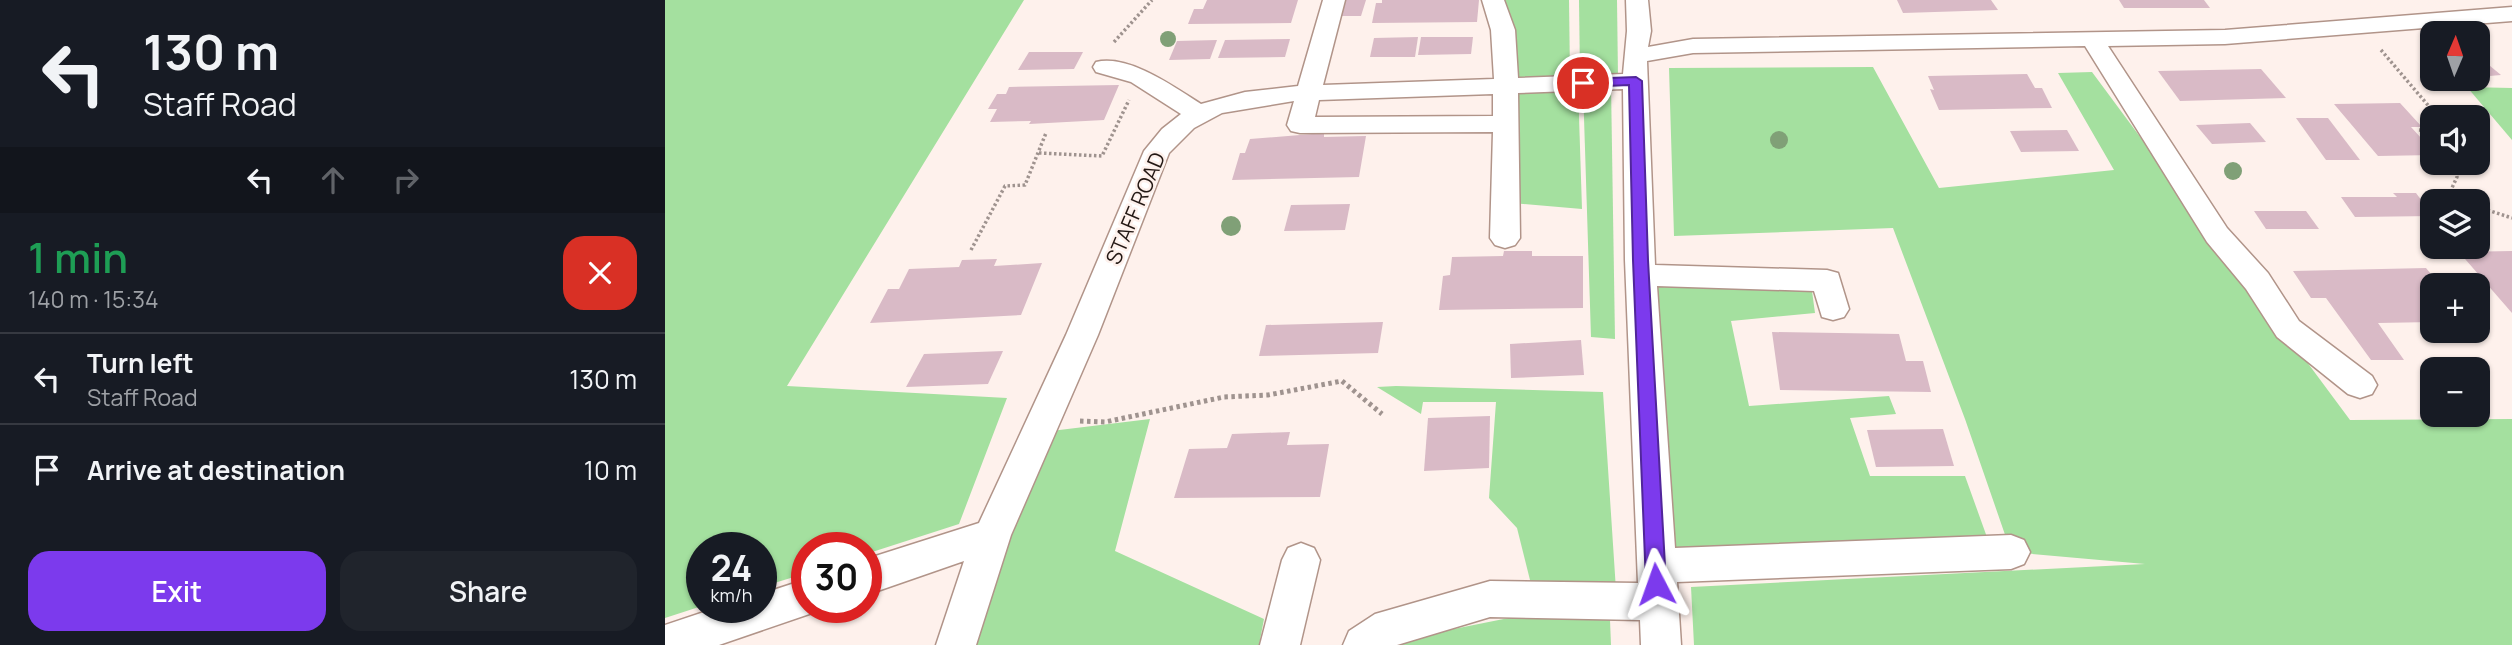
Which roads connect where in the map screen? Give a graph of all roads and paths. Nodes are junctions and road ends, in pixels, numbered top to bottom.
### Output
1 (1152, 0) edge
2 (1334, 0) edge
3 (1493, 0) edge
4 (1637, 0) edge
5 (2512, 14) edge
6 (2363, 27) junction
7 (2093, 41) junction
8 (1637, 56) junction
9 (1105, 67) joint
10 (1140, 77) junction
11 (1504, 86) junction
12 (1310, 93) junction
13 (2427, 105) edge
14 (1198, 113) junction
15 (1504, 124) junction
16 (1046, 133) dead end
17 (1039, 153) dead end
18 (2490, 211) edge
19 (2512, 218) edge
20 (1505, 238) dead end
21 (971, 250) dead end
22 (1641, 275) junction
23 (1833, 309) dead end
24 (2360, 385) dead end
25 (1382, 414) dead end
26 (1044, 420) junction
27 (992, 535) junction
28 (2011, 552) dead end
29 (1301, 560) dead end
30 (882, 572) edge
31 (1656, 584) junction
32 (791, 602) edge
33 (665, 644) edge
34 (956, 645) edge
35 (1280, 645) edge
36 (1363, 645) edge
37 (1661, 645) edge

1 - 9 path
2 - 12 street
3 - 11 street
4 - 8 street
5 - 6 street, STAFF ROAD
6 - 7 street, STAFF ROAD
6 - 13 path
7 - 8 street, STAFF ROAD
7 - 24 street
8 - 11 street, STAFF ROAD
8 - 22 street
9 - 10 street
10 - 14 street
10 - 17 path
11 - 12 street, STAFF ROAD
11 - 15 street
12 - 14 street, STAFF ROAD
12 - 15 street
14 - 26 street, STAFF ROAD
15 - 20 street
16 - 21 path
18 - 19 path
22 - 23 street
22 - 31 street
25 - 26 path
26 - 27 street, STAFF ROAD
27 - 30 street
27 - 34 street, STAFF ROAD
28 - 31 street
29 - 35 street
31 - 36 street
31 - 37 street
32 - 33 street

